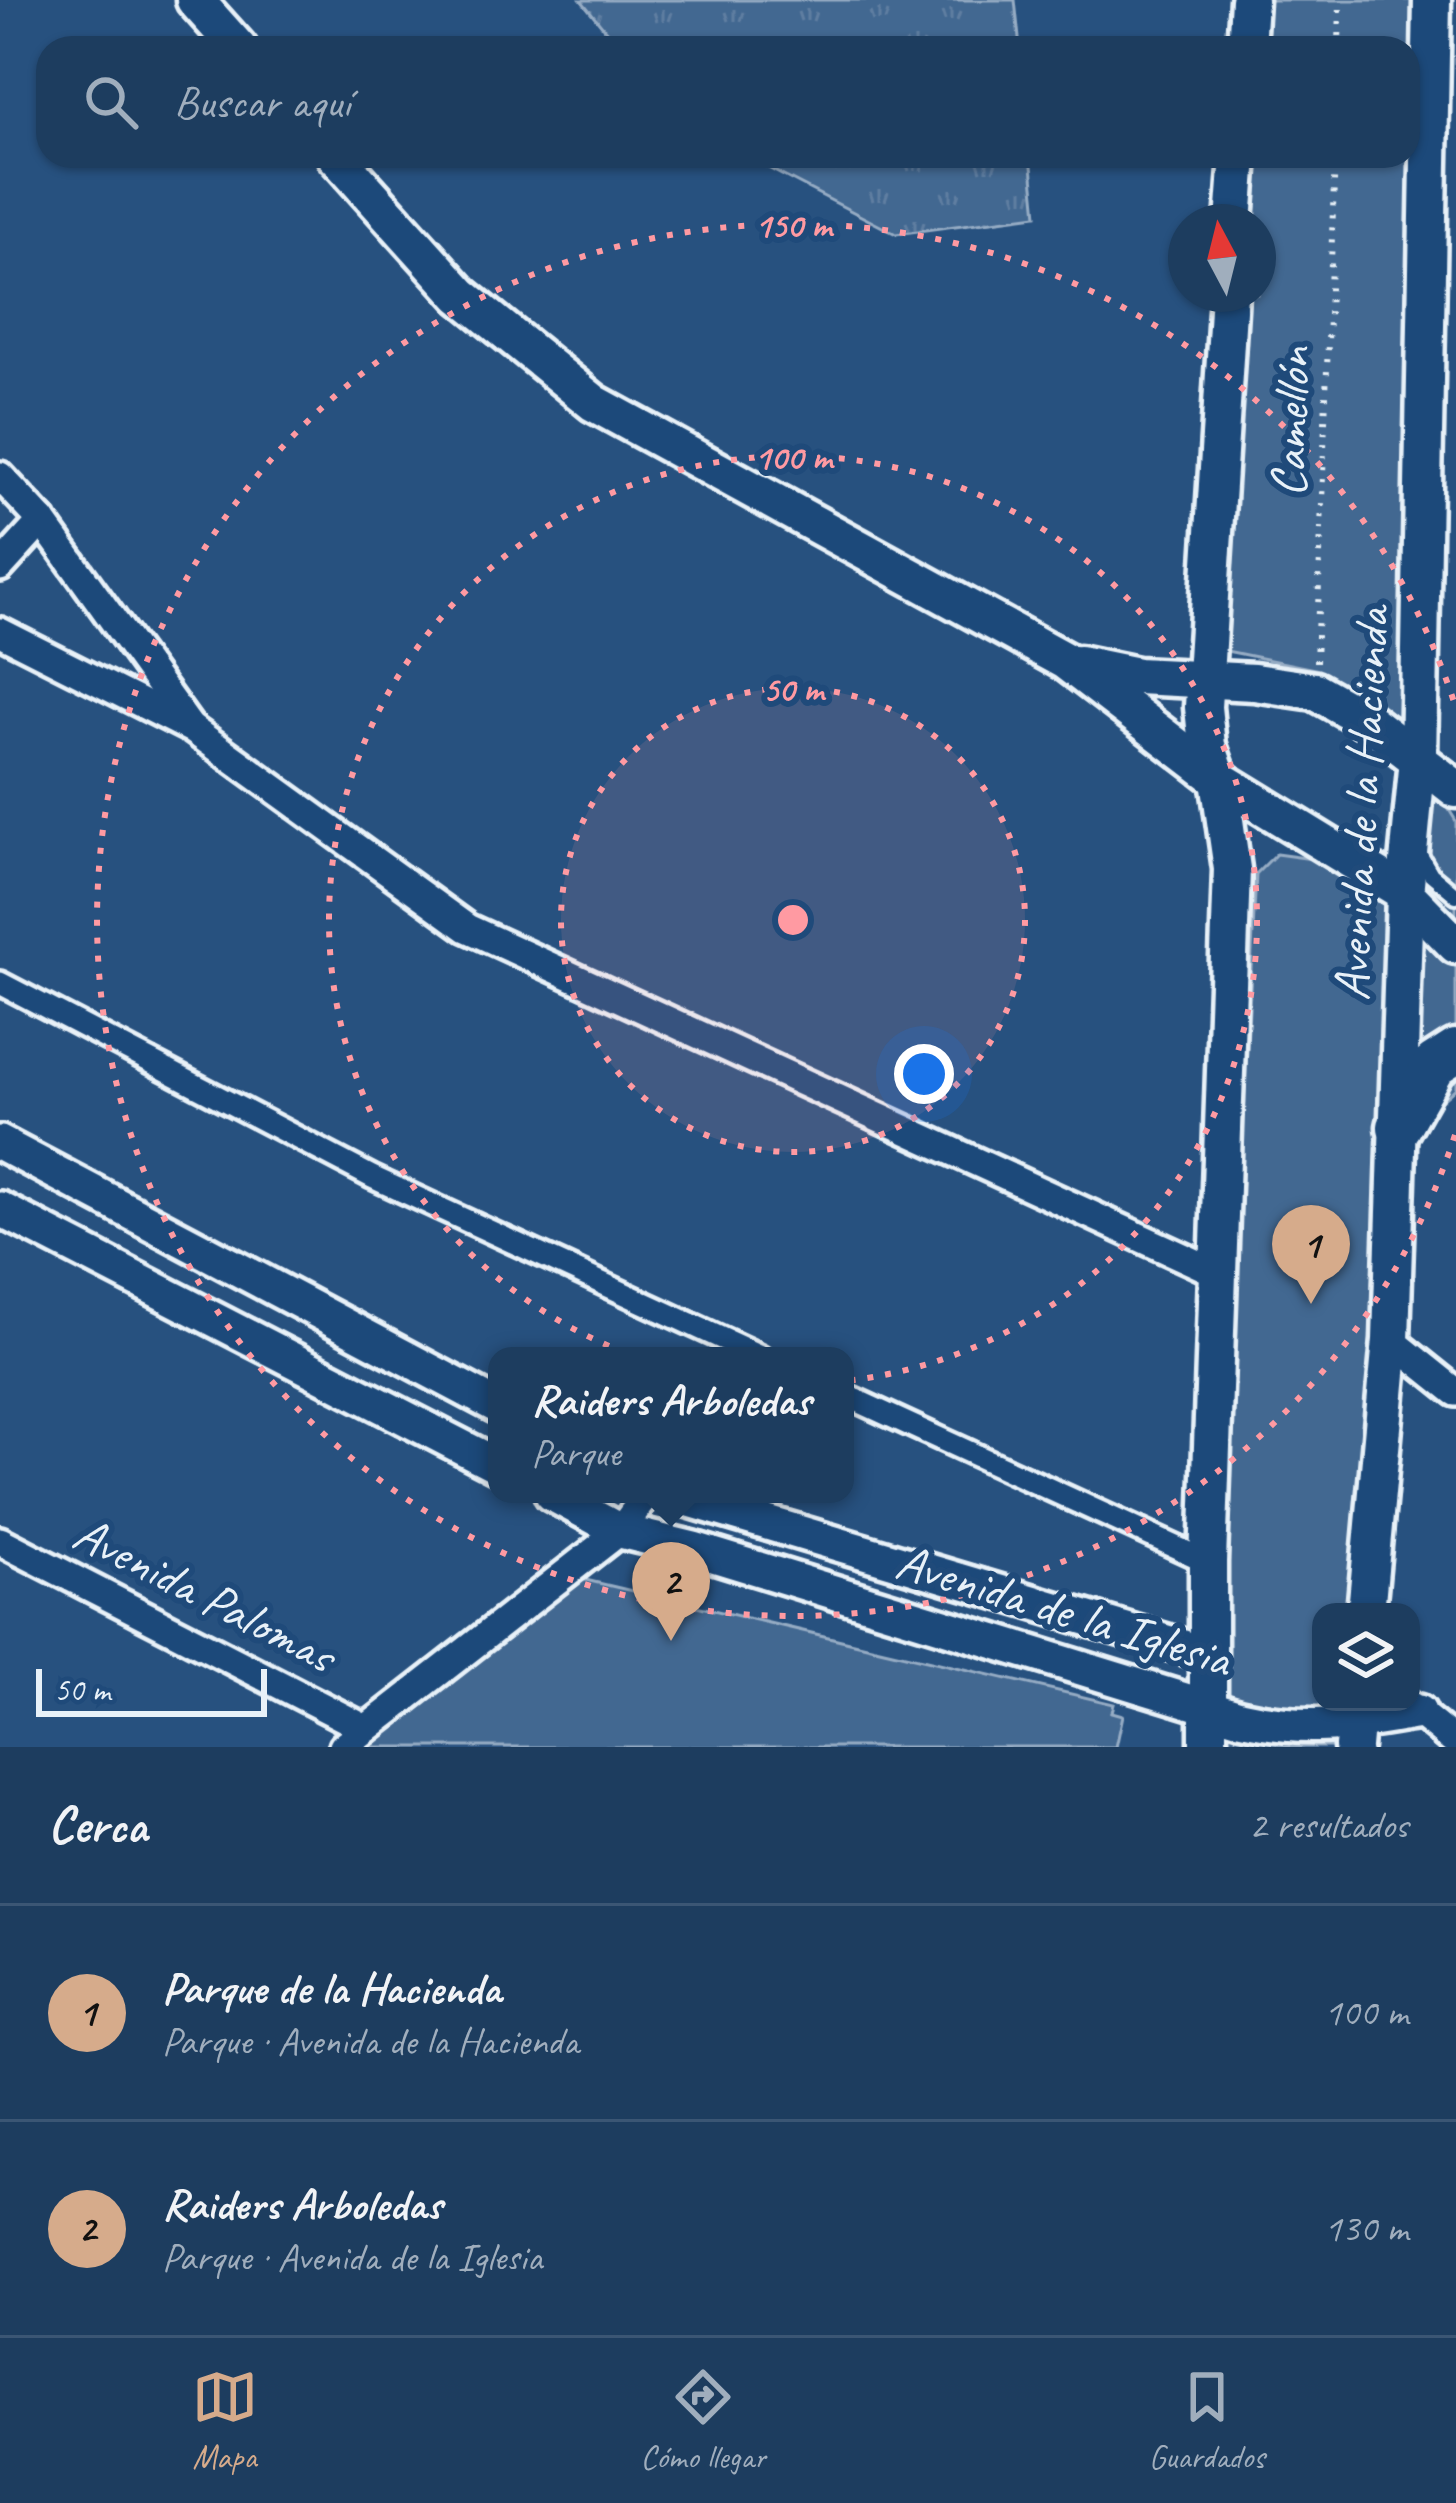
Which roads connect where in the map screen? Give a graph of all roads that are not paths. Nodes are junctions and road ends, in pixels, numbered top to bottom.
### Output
1 (195, 0) edge
2 (1249, 0) edge
3 (1432, 0) edge
4 (227, 36) edge
5 (1247, 36) edge
6 (347, 168) edge
7 (1238, 168) edge
8 (1235, 204) edge
9 (1228, 312) edge
10 (0, 476) edge
11 (42, 520) junction
12 (0, 567) edge
13 (0, 632) edge
14 (1065, 661) junction
15 (1203, 681) junction
16 (192, 730) junction
17 (1418, 758) junction
18 (1219, 779) junction
19 (1456, 789) edge
20 (1410, 839) junction
21 (1405, 892) junction
22 (1456, 896) edge
23 (1456, 945) edge
24 (0, 983) edge
25 (1456, 1051) edge
26 (1399, 1127) junction
27 (0, 1143) edge
28 (0, 1209) edge
29 (1220, 1274) junction
30 (1391, 1340) junction
31 (740, 1347) edge
32 (1456, 1392) edge
33 (854, 1399) edge
34 (488, 1401) edge
35 (488, 1461) edge
36 (569, 1503) edge
37 (640, 1503) edge
38 (700, 1503) edge
39 (620, 1531) junction
40 (0, 1541) edge
41 (1208, 1562) junction
42 (1367, 1603) edge
43 (1207, 1654) junction
44 (1207, 1705) junction
45 (1399, 1711) edge
46 (1417, 1711) edge
47 (1355, 1724) edge
48 (354, 1738) edge
49 (1456, 1743) edge
50 (1208, 1747) edge

1 - 4 main road
2 - 5 main road
3 - 17 main road, Avenida de la Hacienda
6 - 14 main road
7 - 8 main road
9 - 15 main road
10 - 11 street
11 - 12 street
11 - 16 street
13 - 16 street
14 - 15 main road
14 - 18 main road
15 - 17 main road
15 - 18 main road
16 - 29 street
17 - 19 main road
17 - 20 main road, Avenida de la Hacienda
18 - 21 main road
18 - 29 main road
20 - 21 main road, Avenida de la Hacienda
20 - 22 lane
21 - 23 main road
21 - 26 main road, Avenida de la Hacienda
24 - 31 street
25 - 26 main road
26 - 30 main road, Avenida de la Hacienda
27 - 34 street
28 - 35 street
29 - 41 main road
30 - 32 street
30 - 42 main road, Avenida de la Hacienda
33 - 41 street
36 - 39 street, Avenida de la Iglesia
37 - 39 street
38 - 43 street, Avenida de la Iglesia
39 - 44 street, Avenida de la Iglesia
39 - 48 street
40 - 48 street, Avenida Palomas
41 - 43 main road
43 - 44 main road
44 - 47 street, Avenida de la Iglesia
44 - 50 main road
45 - 47 street, Avenida de la Iglesia
46 - 49 street

